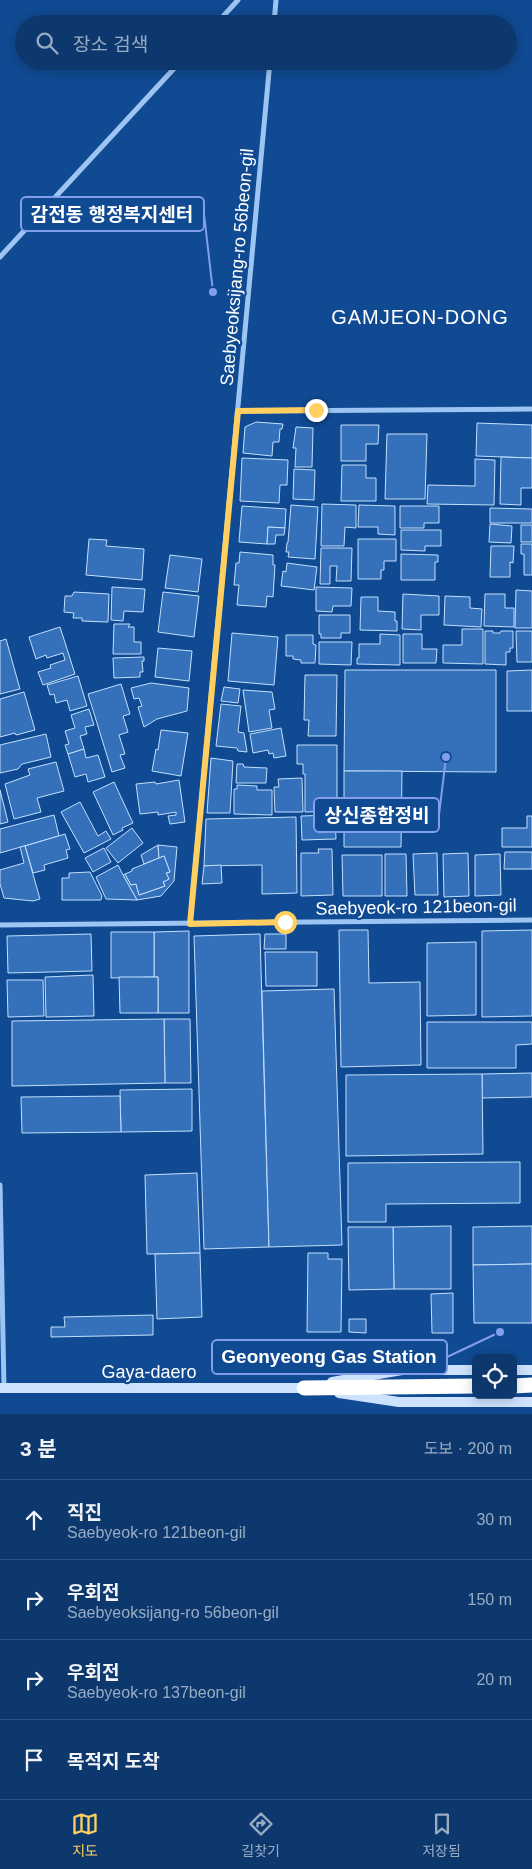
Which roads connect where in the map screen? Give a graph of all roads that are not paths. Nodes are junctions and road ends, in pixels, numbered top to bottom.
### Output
1 (238, 0) edge
2 (276, 0) edge
3 (224, 15) edge
4 (275, 15) edge
5 (173, 70) edge
6 (269, 70) edge
7 (0, 257) edge
8 (532, 409) edge
9 (238, 411) junction
10 (532, 920) edge
11 (190, 924) junction
12 (0, 925) edge
13 (0, 1185) edge
14 (472, 1370) edge
15 (517, 1370) edge
16 (532, 1370) edge
17 (472, 1386) edge
18 (517, 1386) edge
19 (532, 1386) edge
20 (2, 1388) edge
21 (304, 1388) junction
22 (532, 1402) edge

1 - 3 street
2 - 4 street
5 - 7 street
6 - 9 street, Saebyeoksijang-ro 56beon-gil
8 - 9 street
9 - 11 street, Saebyeoksijang-ro 56beon-gil
10 - 11 street, Saebyeok-ro 121beon-gil
11 - 12 street, Saebyeok-ro 121beon-gil
13 - 20 street, Gaya-daero
14 - 21 main road
15 - 16 main road
17 - 21 highway
18 - 19 highway
20 - 21 main road, Gaya-daero
21 - 22 main road, Gaya-daero

